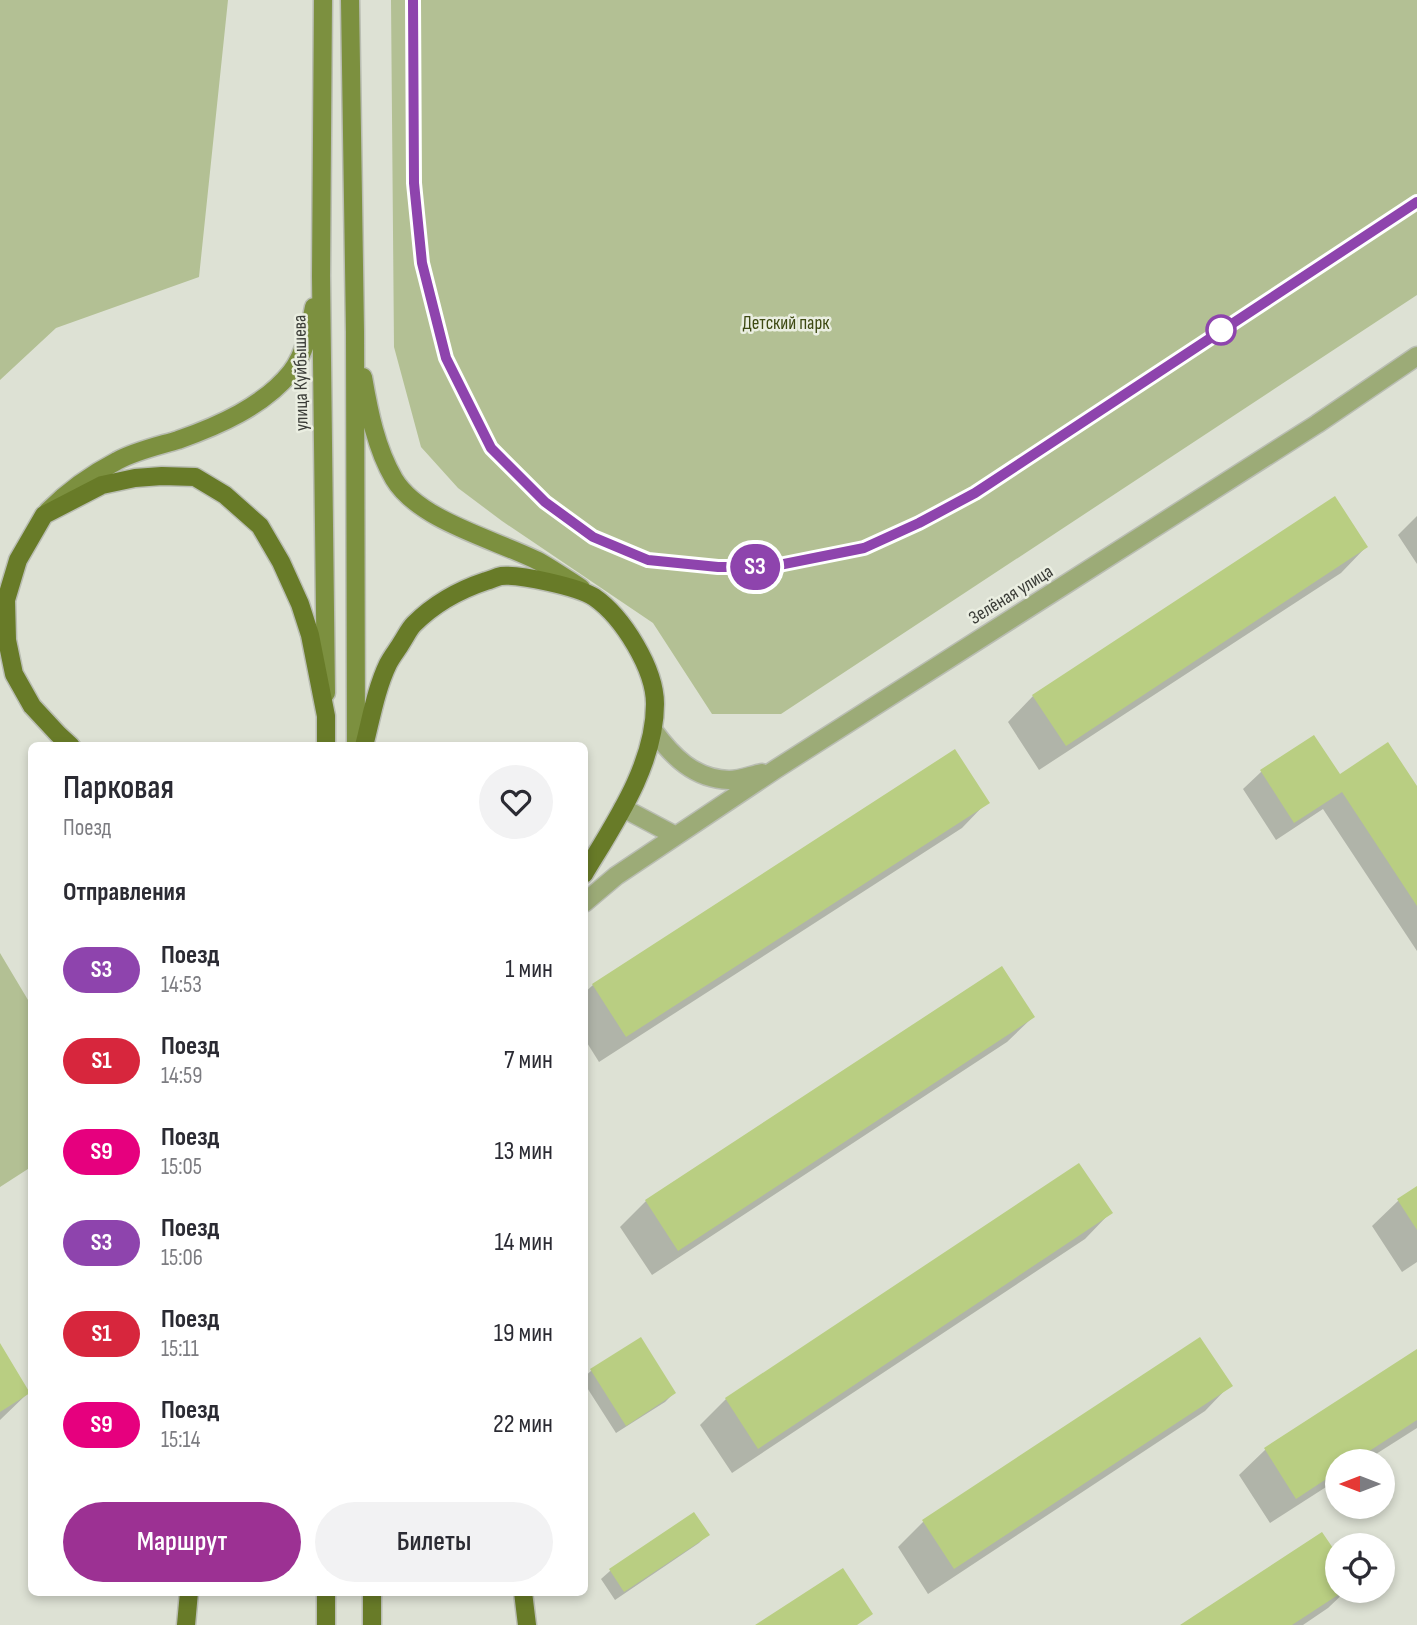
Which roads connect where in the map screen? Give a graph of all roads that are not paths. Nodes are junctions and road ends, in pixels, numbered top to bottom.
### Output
1 (323, 0) edge
2 (350, 0) edge
3 (321, 276) junction
4 (355, 332) junction
5 (1417, 356) edge
6 (44, 515) junction
7 (593, 596) junction
8 (326, 716) junction
9 (653, 730) junction
10 (67, 742) edge
11 (326, 742) edge
12 (356, 742) edge
13 (365, 742) edge
14 (776, 769) junction
15 (623, 808) junction
16 (676, 835) junction
17 (588, 867) edge
18 (588, 900) edge
19 (189, 1596) edge
20 (326, 1596) edge
21 (372, 1596) edge
22 (523, 1596) edge
23 (186, 1625) edge
24 (326, 1625) edge
25 (372, 1625) edge
26 (527, 1625) edge

1 - 3 main road, улица Куйбышева
2 - 4 main road
3 - 6 main road
3 - 8 main road, улица Куйбышева
4 - 7 main road
4 - 12 main road
5 - 14 street, Зелёная улица
6 - 8 main road
6 - 10 main road
7 - 9 main road
7 - 13 main road
8 - 11 main road, улица Куйбышева
9 - 14 street
9 - 15 main road
14 - 16 street, Зелёная улица
15 - 16 street
15 - 17 main road
16 - 18 street, Зелёная улица
19 - 23 main road
20 - 24 main road
21 - 25 main road
22 - 26 main road

